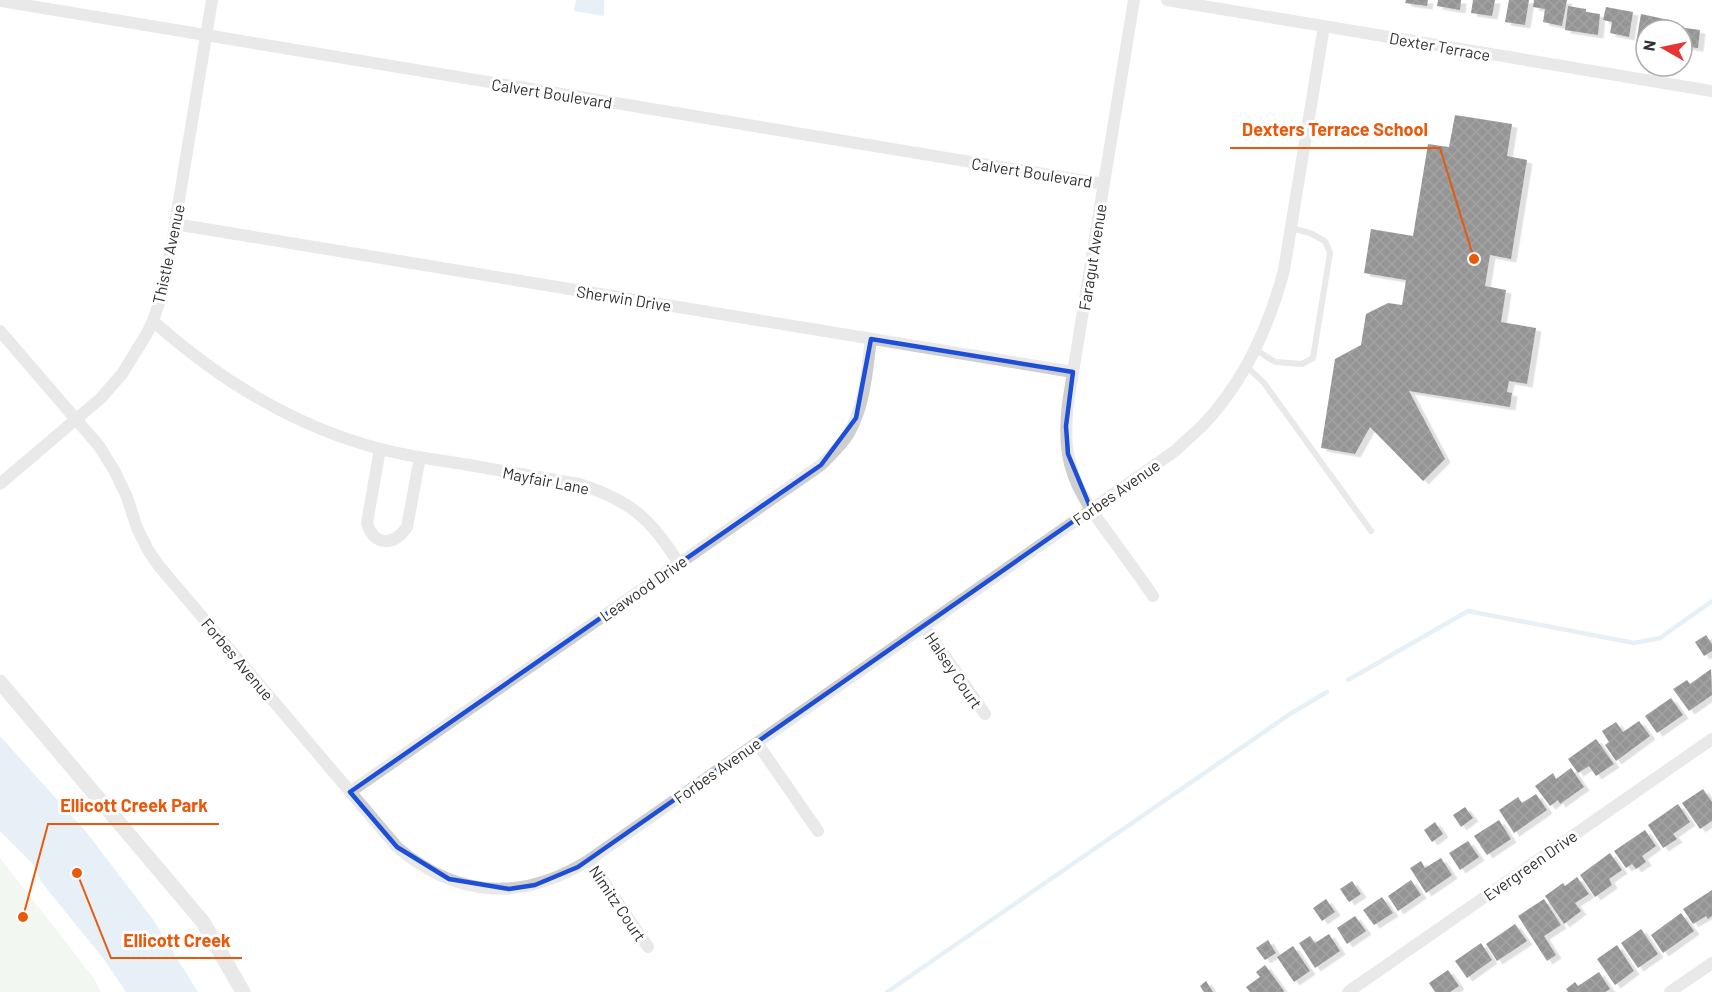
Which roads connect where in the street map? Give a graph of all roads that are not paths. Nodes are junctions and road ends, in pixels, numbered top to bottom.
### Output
1 (212, 0) edge
2 (1134, 0) edge
3 (1167, 0) edge
4 (0, 1) edge
5 (1324, 26) junction
6 (206, 35) junction
7 (1712, 91) edge
8 (1104, 184) junction
9 (175, 224) junction
10 (1291, 228) junction
11 (153, 321) junction
12 (0, 331) edge
13 (871, 339) junction
14 (1255, 350) junction
15 (1246, 366) junction
16 (1073, 372) junction
17 (77, 419) junction
18 (380, 449) junction
19 (420, 457) junction
20 (0, 484) edge
21 (1091, 509) junction
22 (1371, 531) dead end
23 (679, 564) junction
24 (1154, 596) dead end
25 (924, 626) junction
26 (0, 682) edge
27 (985, 714) dead end
28 (1712, 739) edge
29 (757, 743) junction
30 (350, 792) junction
31 (818, 831) dead end
32 (589, 860) junction
33 (648, 947) dead end
34 (1712, 963) edge
35 (243, 992) edge
36 (1348, 992) edge
37 (1670, 992) edge

1 - 6 street, Thistle Avenue
2 - 8 street, Faragut Avenue
3 - 5 street, Dexter Terrace
4 - 6 street, Calvert Boulevard
5 - 7 street, Dexter Terrace
5 - 10 street, Forbes Avenue
6 - 8 street, Calvert Boulevard
6 - 9 street, Thistle Avenue
8 - 16 street, Faragut Avenue
9 - 11 street, Thistle Avenue
9 - 13 street, Sherwin Drive
10 - 14 street, Forbes Avenue
10 - 14 lane
11 - 17 street, Thistle Avenue
11 - 18 street, Mayfair Lane
12 - 17 street, Forbes Avenue
13 - 16 street, Sherwin Drive
13 - 23 street, Leawood Drive
14 - 15 street, Forbes Avenue
15 - 21 street, Forbes Avenue
15 - 22 lane
16 - 21 street, Faragut Avenue
17 - 20 street, Thistle Avenue
17 - 30 street, Forbes Avenue
18 - 19 street, Mayfair Lane
18 - 19 street
19 - 23 street, Mayfair Lane
21 - 24 street, Faragut Avenue
21 - 25 street, Forbes Avenue
23 - 30 street, Leawood Drive
25 - 27 street, Halsey Court
25 - 29 street, Forbes Avenue
26 - 35 street
28 - 36 street, Evergreen Drive
29 - 31 street
29 - 32 street, Forbes Avenue
30 - 32 street, Forbes Avenue
32 - 33 street, Nimitz Court
34 - 37 street

